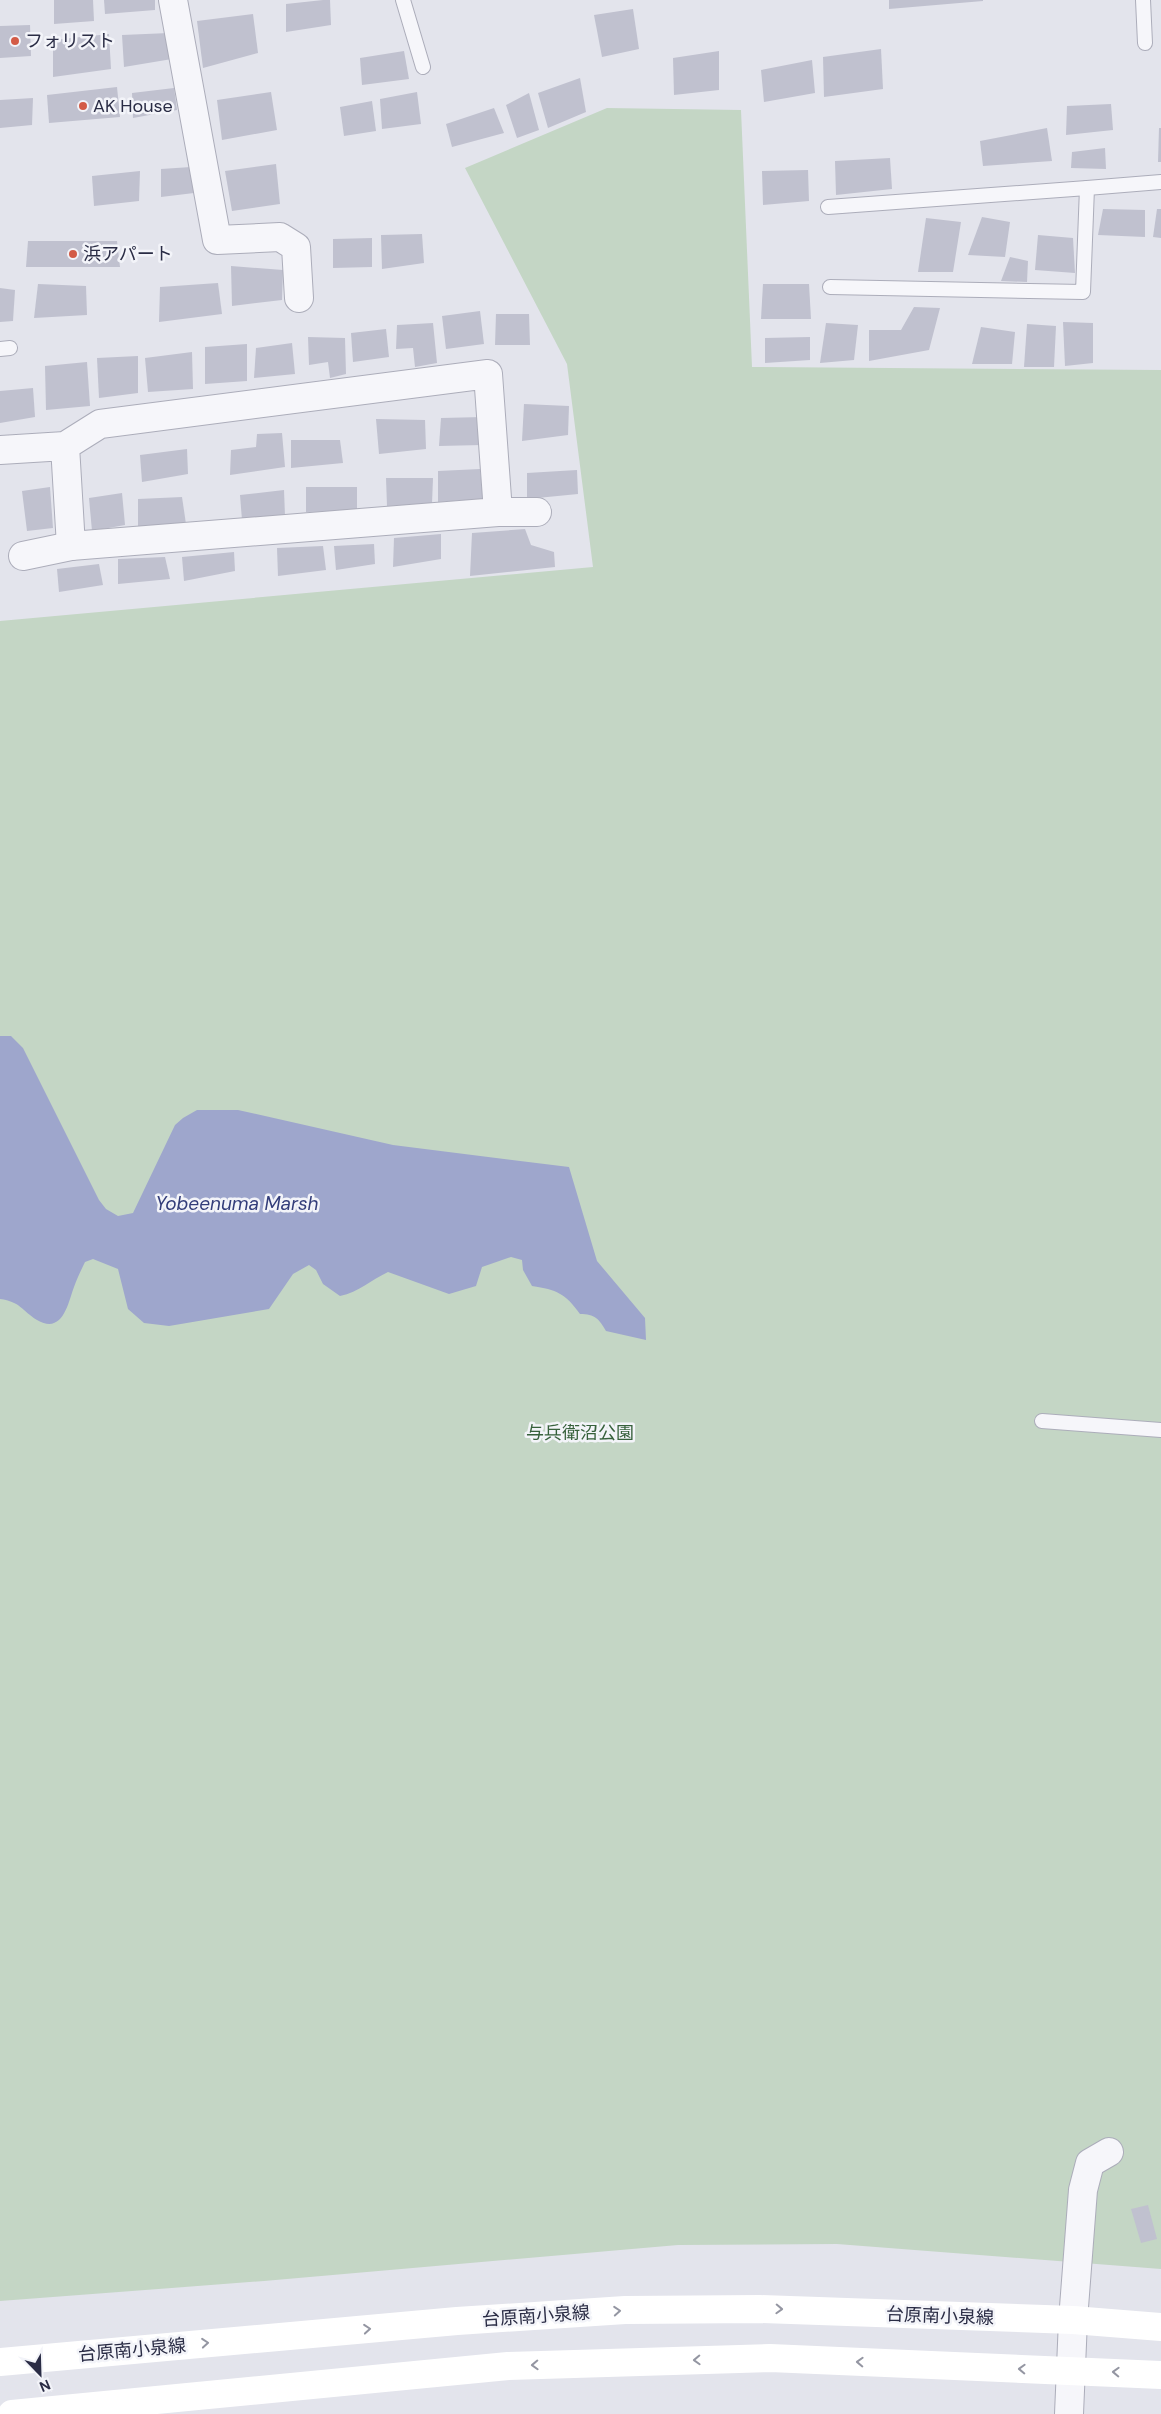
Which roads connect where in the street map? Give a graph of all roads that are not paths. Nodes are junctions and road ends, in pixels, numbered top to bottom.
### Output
1 (173, 0) edge
2 (403, 0) edge
3 (1143, 0) edge
4 (1145, 43) dead end
5 (423, 67) dead end
6 (1161, 182) edge
7 (1087, 188) junction
8 (828, 207) dead end
9 (830, 287) dead end
10 (299, 298) dead end
11 (64, 446) junction
12 (0, 450) edge
13 (498, 512) junction
14 (537, 512) dead end
15 (71, 546) junction
16 (23, 556) dead end
17 (1042, 1421) dead end
18 (1161, 1430) edge
19 (1108, 2152) dead end
20 (1073, 2320) junction
21 (1161, 2327) edge
22 (0, 2362) edge
23 (1071, 2371) junction
24 (1161, 2375) edge
25 (12, 2414) edge
26 (1069, 2414) edge

1 - 10 street
2 - 5 lane
3 - 4 lane
6 - 7 lane
7 - 8 lane
7 - 9 lane
11 - 12 street
11 - 13 street
11 - 15 street
13 - 14 street
13 - 15 street
15 - 16 street
17 - 18 lane
19 - 20 street
20 - 21 street, 台原南小泉線
22 -> 20 street, 台原南小泉線
20 - 23 street
24 -> 23 street
23 -> 25 street
23 - 26 street

